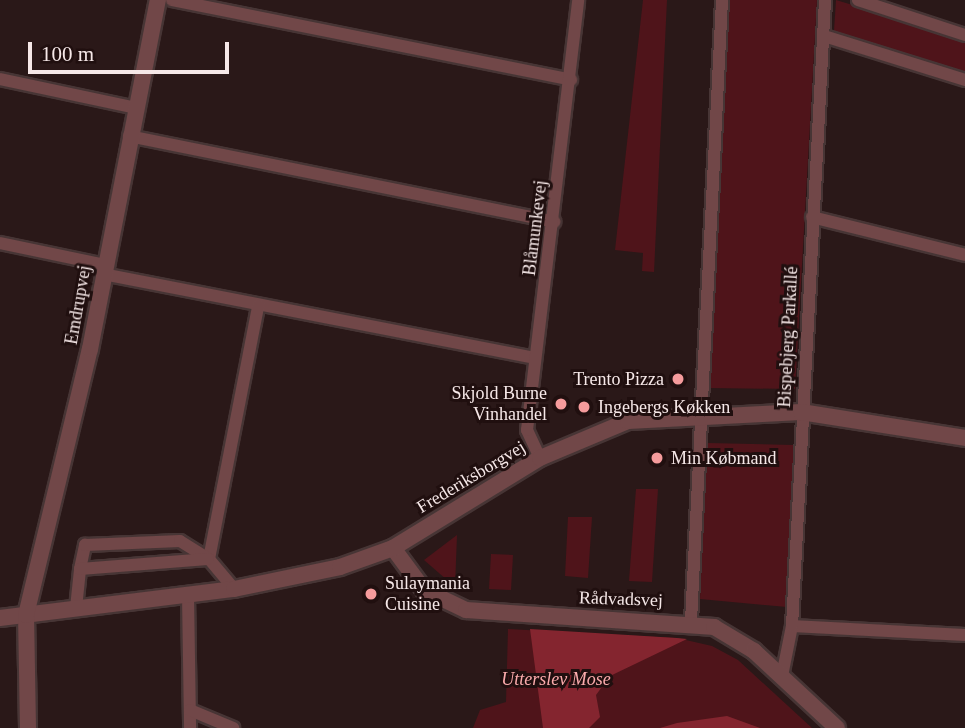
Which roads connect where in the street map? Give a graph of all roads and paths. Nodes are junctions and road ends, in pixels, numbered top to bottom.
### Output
1 (158, 0) edge
2 (172, 0) edge
3 (578, 0) edge
4 (722, 0) edge
5 (825, 0) edge
6 (858, 0) edge
7 (965, 34) edge
8 (824, 36) junction
9 (0, 79) edge
10 (570, 80) junction
11 (965, 80) edge
12 (136, 108) junction
13 (129, 136) junction
14 (812, 217) junction
15 (554, 222) junction
16 (0, 243) edge
17 (965, 254) edge
18 (104, 269) junction
19 (258, 306) junction
20 (535, 358) junction
21 (801, 412) junction
22 (701, 416) junction
23 (965, 438) edge
24 (540, 458) junction
25 (393, 548) junction
26 (209, 559) junction
27 (80, 569) junction
28 (234, 589) junction
29 (188, 595) junction
30 (76, 608) junction
31 (26, 615) junction
32 (0, 618) edge
33 (691, 621) junction
34 (792, 626) junction
35 (965, 635) edge
36 (782, 676) junction
37 (190, 710) junction
38 (28, 728) edge
39 (190, 728) edge
40 (233, 728) edge
41 (837, 728) edge

1 - 12 street, Emdrupvej
2 - 10 street
3 - 10 street, Blåmunkevej
4 - 22 street
5 - 8 street, Bispebjerg Parkallé
6 - 7 street
8 - 11 street
8 - 14 street, Bispebjerg Parkallé
9 - 12 street
10 - 15 street, Blåmunkevej
12 - 13 street, Emdrupvej
13 - 15 street
13 - 18 street, Emdrupvej
14 - 17 street
14 - 21 street, Bispebjerg Parkallé
15 - 20 street, Blåmunkevej
16 - 18 street
18 - 19 street
18 - 31 street, Emdrupvej
19 - 20 street
19 - 26 street
20 - 24 street, Blåmunkevej
21 - 22 street, Frederiksborgvej
21 - 23 street, Frederiksborgvej
21 - 34 street, Bispebjerg Parkallé
22 - 24 street, Frederiksborgvej
22 - 33 street
24 - 25 street, Frederiksborgvej
25 - 28 street, Frederiksborgvej
25 - 33 street, Rådvadsvej
26 - 27 street
26 - 27 street
26 - 28 street
27 - 30 street
28 - 29 street, Frederiksborgvej
29 - 30 street, Frederiksborgvej
29 - 37 street
30 - 31 street, Frederiksborgvej
31 - 32 street, Frederiksborgvej
31 - 38 street, Emdrupvej
33 - 36 street, Rådvadsvej
34 - 35 street
34 - 36 street, Bispebjerg Parkallé
36 - 41 street, Rådvadsvej
37 - 39 street
37 - 40 street

